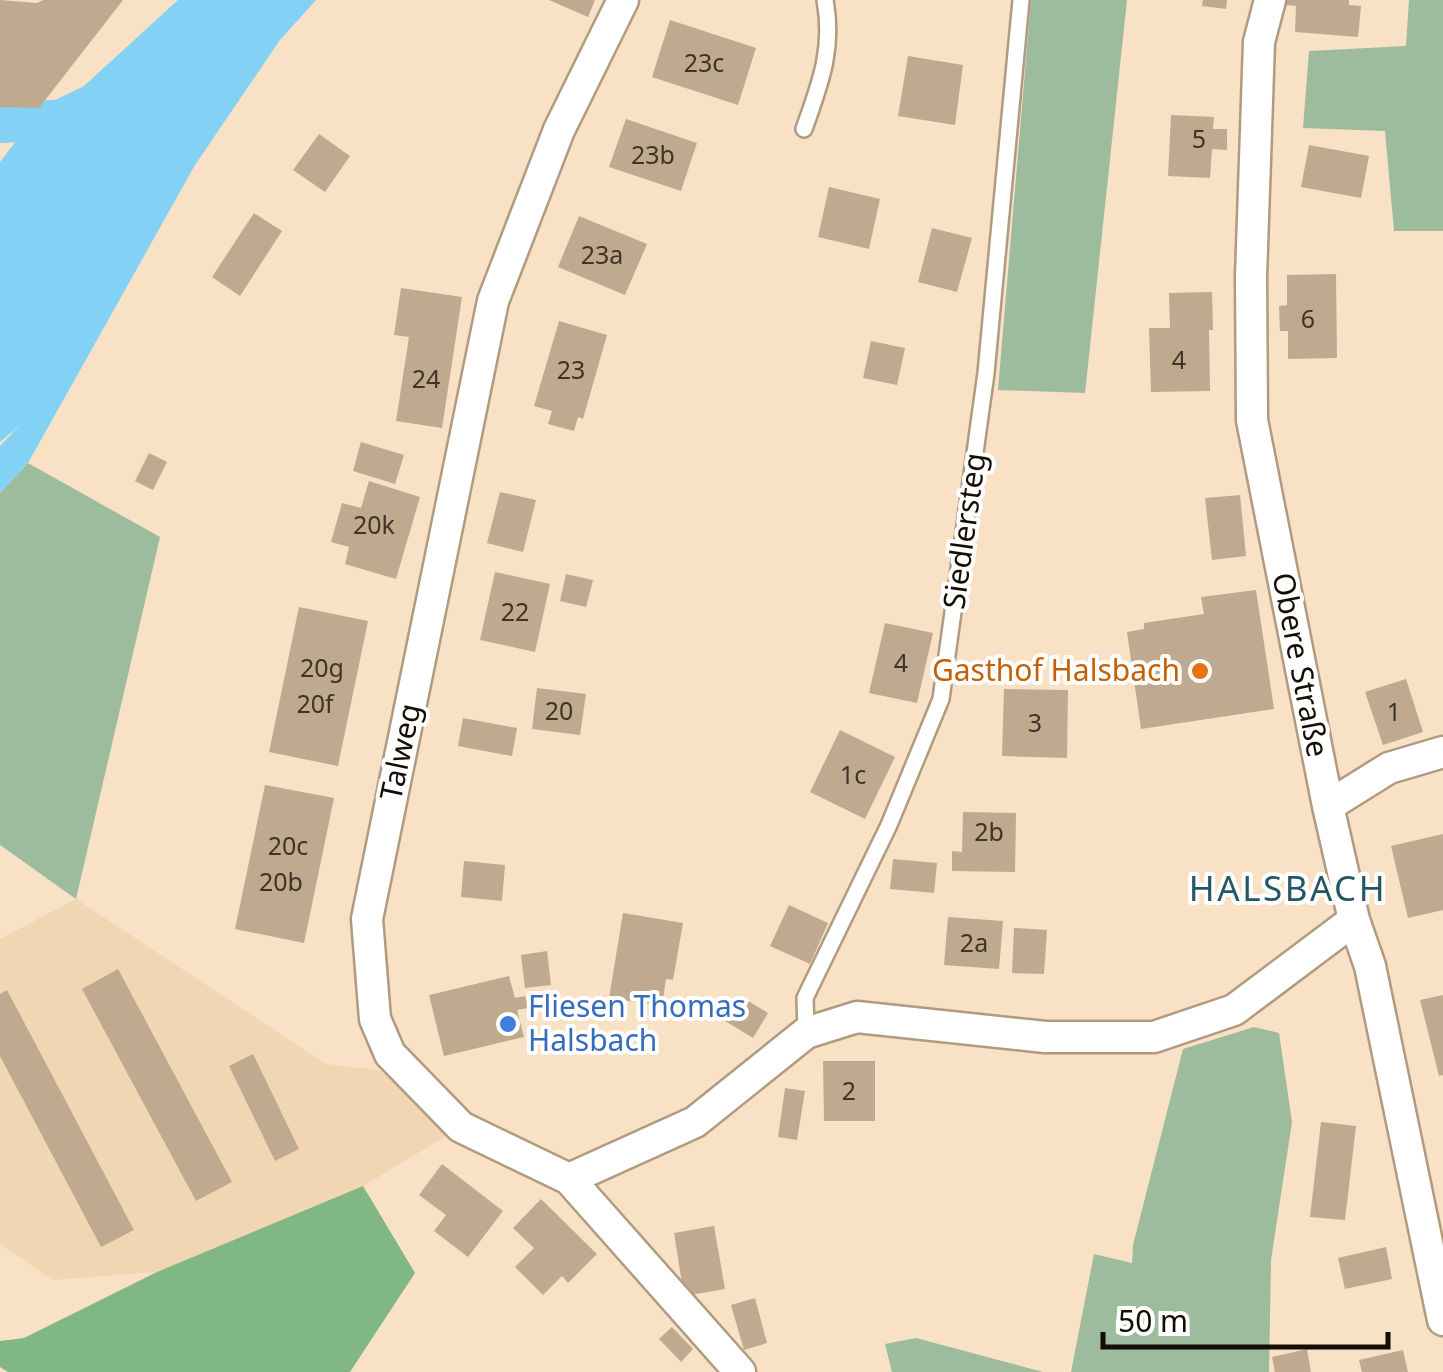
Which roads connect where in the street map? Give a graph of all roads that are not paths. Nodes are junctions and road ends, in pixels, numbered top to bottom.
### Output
1 (624, 0) edge
2 (825, 0) edge
3 (1020, 0) edge
4 (1270, 0) edge
5 (804, 129) dead end
6 (1443, 752) edge
7 (1328, 806) junction
8 (1354, 920) junction
9 (806, 1033) junction
10 (569, 1179) junction
11 (1443, 1320) edge
12 (740, 1372) edge

1 - 10 street, Talweg
2 - 5 lane
3 - 9 lane, Siedlersteg
4 - 7 street, Obere Straße
6 - 7 street
7 - 8 street, Obere Straße
8 - 9 street
8 - 11 street, Obere Straße
9 - 10 street
10 - 12 street, Talweg

